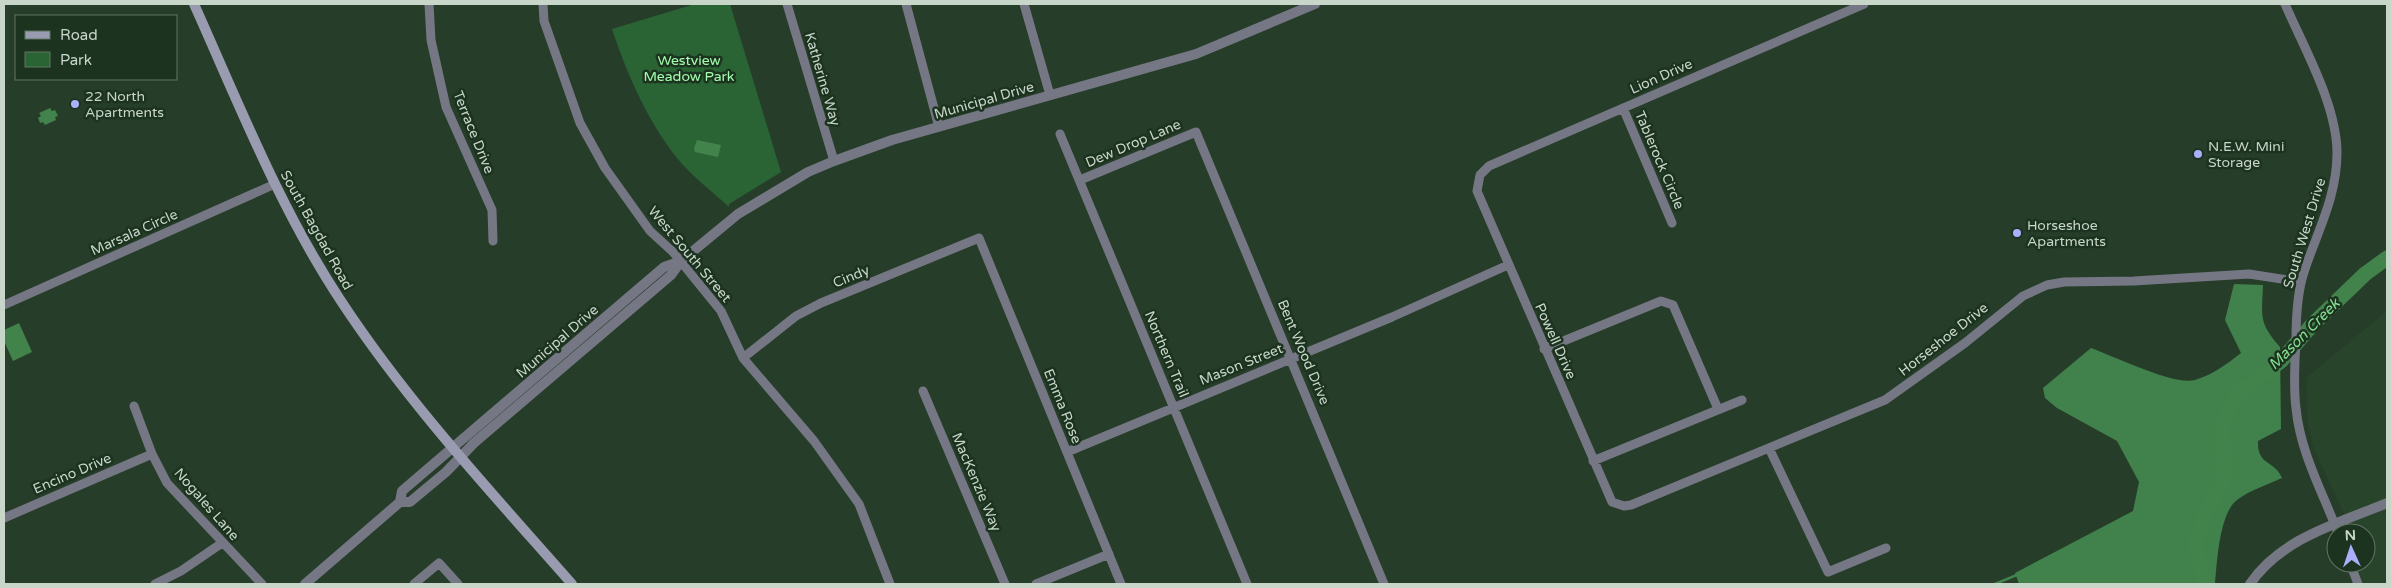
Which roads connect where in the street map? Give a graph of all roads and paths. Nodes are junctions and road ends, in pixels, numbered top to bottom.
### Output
1 (194, 4) edge
2 (429, 4) edge
3 (544, 4) edge
4 (788, 4) edge
5 (906, 4) edge
6 (1024, 4) edge
7 (1315, 4) edge
8 (1864, 4) edge
9 (2285, 4) edge
10 (1050, 95) junction
11 (1623, 108) junction
12 (939, 127) junction
13 (1196, 132) joint
14 (1060, 134) dead end
15 (834, 161) junction
16 (1080, 180) junction
17 (275, 184) junction
18 (1477, 184) joint
19 (1672, 223) dead end
20 (979, 238) joint
21 (493, 240) dead end
22 (681, 261) junction
23 (1508, 265) junction
24 (2301, 282) junction
25 (4, 305) edge
26 (612, 312) junction
27 (619, 320) junction
28 (1544, 349) junction
29 (743, 358) junction
30 (1292, 358) junction
31 (923, 391) dead end
32 (510, 398) junction
33 (1742, 400) dead end
34 (134, 406) dead end
35 (518, 407) junction
36 (1174, 407) junction
37 (1718, 410) junction
38 (454, 447) junction
39 (1769, 448) junction
40 (1067, 452) junction
41 (152, 454) junction
42 (462, 456) junction
43 (1593, 462) junction
44 (400, 502) junction
45 (2387, 503) edge
46 (1618, 505) joint
47 (4, 518) edge
48 (2334, 523) edge
49 (2348, 523) edge
50 (2326, 531) edge
51 (222, 543) junction
52 (1886, 548) dead end
53 (1109, 554) junction
54 (155, 584) edge
55 (262, 584) edge
56 (305, 584) edge
57 (414, 584) edge
58 (458, 584) edge
59 (572, 584) edge
60 (890, 584) edge
61 (1005, 584) edge
62 (1036, 584) edge
63 (1121, 584) edge
64 (1248, 584) edge
65 (1384, 584) edge
66 (2250, 584) edge

1 - 17 main road, South Bagdad Road
2 - 21 street, Terrace Drive
3 - 22 street, West South Street
4 - 15 street, Katherine Way
5 - 12 street
6 - 10 street
7 - 10 street, Municipal Drive
8 - 11 street, Lion Drive
9 - 24 street, South West Drive
10 - 12 street, Municipal Drive
11 - 18 street, Lion Drive
11 - 19 street, Tablerock Circle
12 - 15 street, Municipal Drive
13 - 16 street, Dew Drop Lane
13 - 30 street, Bent Wood Drive
14 - 16 street, Northern Trail
15 - 22 street, Municipal Drive
16 - 36 street, Northern Trail
17 - 25 street, Marsala Circle
17 - 38 main road, South Bagdad Road
18 - 23 street, Powell Drive
20 - 29 street, Cindy
20 - 40 street, Emma Rose
22 - 26 street, Municipal Drive
22 - 27 street, Municipal Drive
22 - 29 street, West South Street
23 - 28 street, Powell Drive
23 - 30 street, Mason Street
24 - 39 street, Horseshoe Drive
24 - 48 street, South West Drive
26 - 27 street
26 - 32 street, Municipal Drive
27 - 35 street, Municipal Drive
28 - 37 street
28 - 43 street, Powell Drive
29 - 60 street, West South Street
30 - 36 street, Mason Street
30 - 65 street, Bent Wood Drive
31 - 61 street, MacKenzie Way
32 - 35 street
32 - 38 street, Municipal Drive
33 - 37 street
34 - 41 street, Nogales Lane
35 - 42 street, Municipal Drive
36 - 40 street, Mason Street
36 - 64 street, Northern Trail
37 - 43 street
38 - 42 main road, South Bagdad Road
38 - 44 street, Municipal Drive
39 - 46 street, Horseshoe Drive
39 - 52 street
40 - 53 street, Emma Rose
41 - 47 street, Encino Drive
41 - 51 street, Nogales Lane
42 - 44 street, Municipal Drive
42 - 59 main road
43 - 46 street, Powell Drive
44 - 56 street
45 - 49 street
50 - 66 street
51 - 54 street
51 - 55 street, Nogales Lane
53 - 62 street
53 - 63 street, Emma Rose
57 - 58 street

